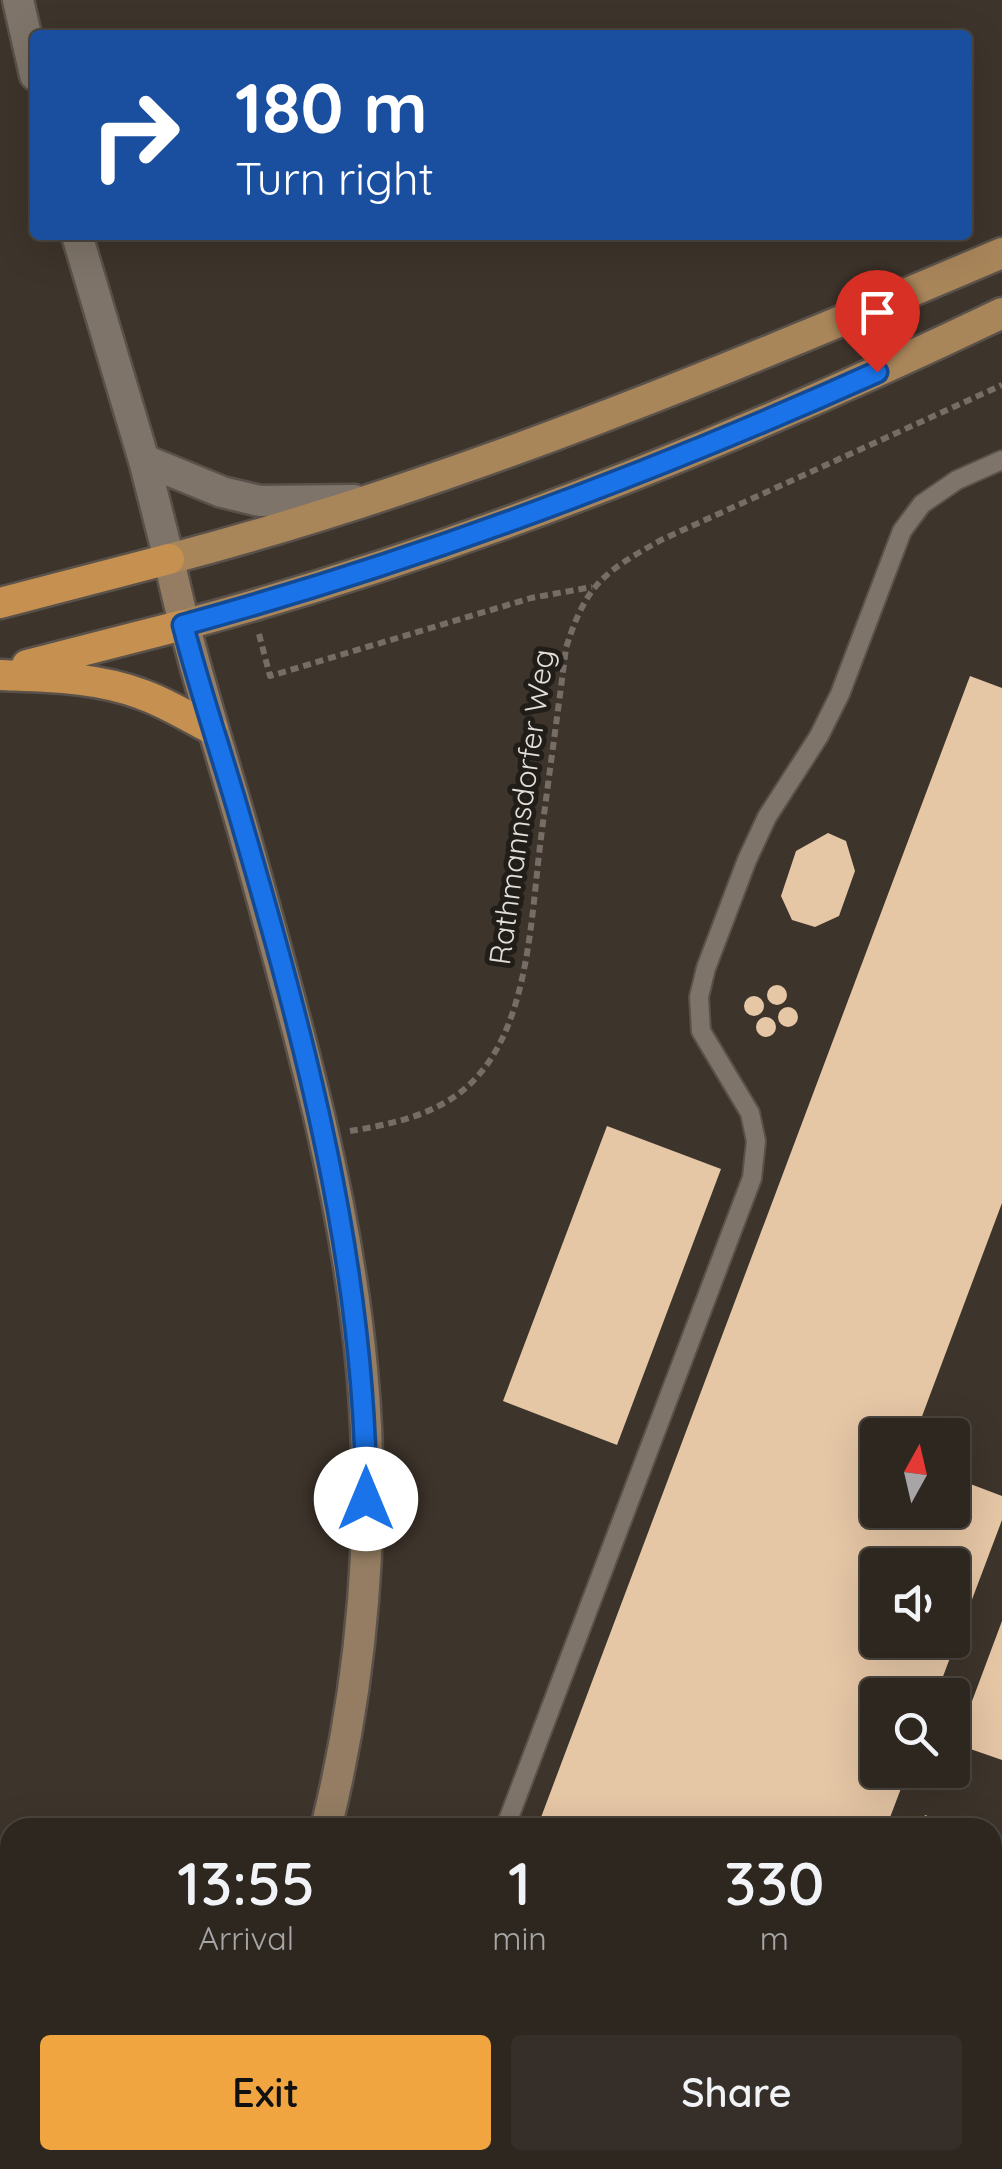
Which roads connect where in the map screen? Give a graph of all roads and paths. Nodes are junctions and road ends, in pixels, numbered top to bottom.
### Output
1 (18, 0) edge
2 (30, 52) edge
3 (79, 240) edge
4 (1002, 253) edge
5 (1002, 313) edge
6 (1002, 385) edge
7 (144, 460) junction
8 (1002, 460) edge
9 (372, 500) junction
10 (169, 560) junction
11 (593, 587) junction
12 (0, 602) edge
13 (183, 625) junction
14 (0, 673) edge
15 (270, 676) dead end
16 (212, 729) junction
17 (322, 1136) junction
18 (328, 1818) edge
19 (508, 1818) edge

1 - 2 street
3 - 7 street
4 - 9 main road
5 - 13 main road
6 - 11 path, Rathmannsdorfer Weg
7 - 9 street
7 - 10 street
8 - 19 lane
9 - 10 main road
10 - 12 highway
10 - 13 main road
11 - 15 path
11 - 17 path, Rathmannsdorfer Weg
13 - 14 highway
13 - 16 main road
14 - 16 highway
16 - 17 main road
17 - 18 main road

